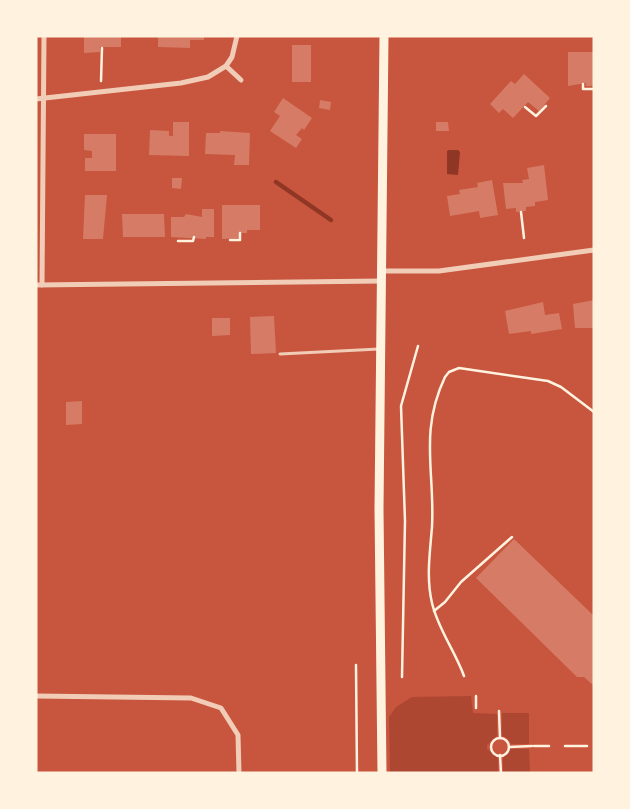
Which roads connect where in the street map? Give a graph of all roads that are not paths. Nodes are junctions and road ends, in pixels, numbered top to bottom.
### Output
1 (44, 36) edge
2 (236, 36) edge
3 (384, 36) edge
4 (226, 66) junction
5 (241, 80) dead end
6 (36, 99) edge
7 (44, 99) junction
8 (594, 250) edge
9 (381, 271) junction
10 (381, 281) junction
11 (39, 285) edge
12 (380, 349) junction
13 (280, 354) dead end
14 (36, 696) edge
15 (239, 773) edge
16 (382, 773) edge

1 - 7 street
2 - 4 street
3 - 9 main road
4 - 5 street
4 - 7 street
6 - 7 street
7 - 11 street
8 - 9 street
9 - 10 main road
10 - 11 street
10 - 12 main road
12 - 13 lane
12 - 16 main road
14 - 15 street

